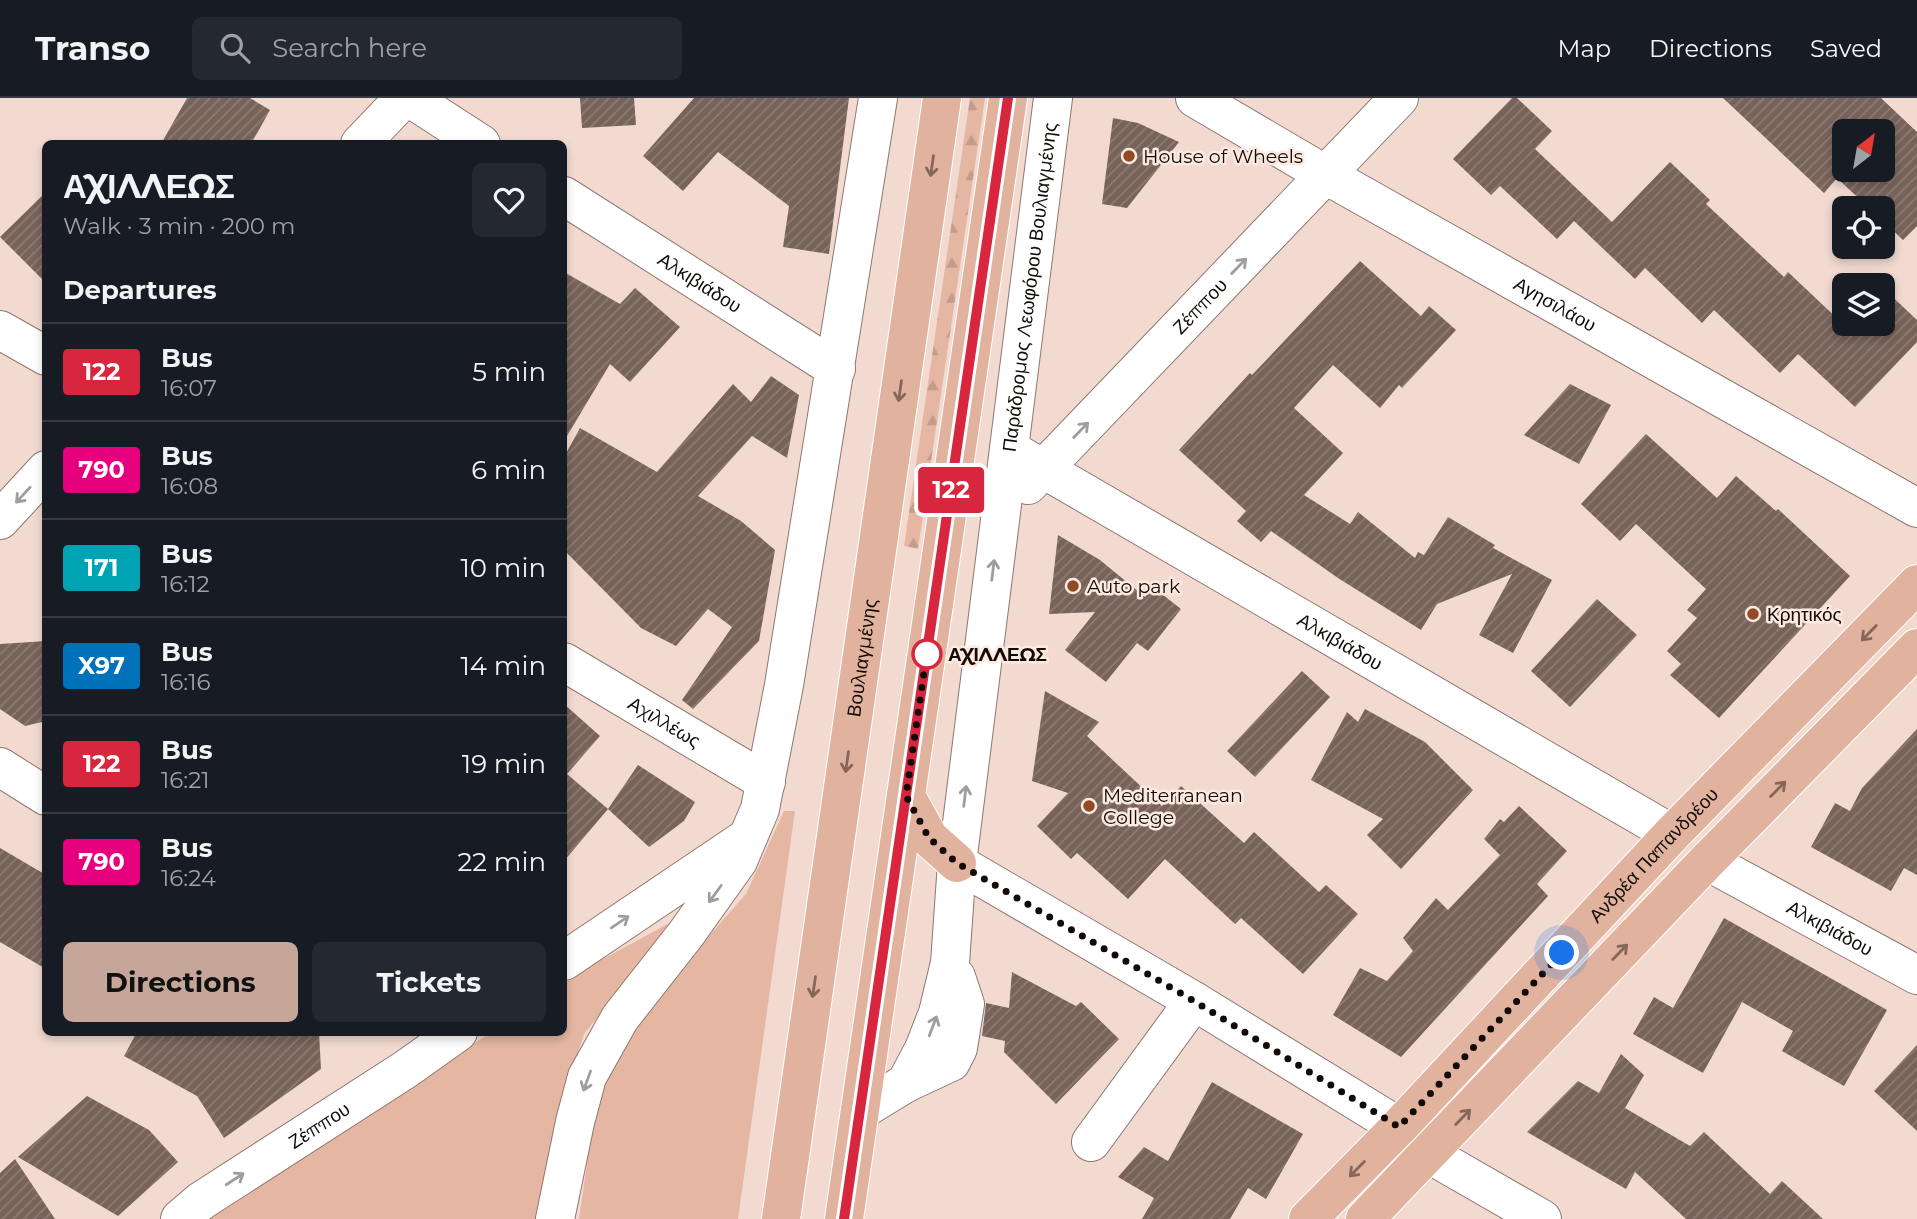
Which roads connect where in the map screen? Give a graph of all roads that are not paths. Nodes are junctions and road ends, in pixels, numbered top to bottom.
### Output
1 (404, 98) edge
2 (410, 98) edge
3 (878, 98) edge
4 (942, 98) edge
5 (1008, 98) edge
6 (1053, 98) edge
7 (1195, 98) edge
8 (1399, 98) edge
9 (364, 140) edge
10 (475, 140) edge
11 (1326, 175) junction
12 (567, 198) edge
13 (0, 330) edge
14 (42, 354) edge
15 (836, 369) junction
16 (1009, 449) junction
17 (1044, 469) junction
18 (42, 474) edge
19 (1917, 508) edge
20 (1000, 514) junction
21 (0, 520) edge
22 (1917, 584) edge
23 (1917, 648) edge
24 (567, 664) edge
25 (0, 767) edge
26 (766, 782) junction
27 (42, 793) edge
28 (906, 796) junction
29 (1672, 834) junction
30 (750, 836) junction
31 (1707, 862) junction
32 (957, 863) junction
33 (567, 959) edge
34 (1917, 975) edge
35 (1194, 1001) junction
36 (447, 1036) edge
37 (404, 1051) edge
38 (860, 1111) junction
39 (1399, 1127) junction
40 (1091, 1142) dead end
41 (1429, 1154) junction
42 (180, 1219) edge
43 (555, 1219) edge
44 (781, 1219) edge
45 (844, 1219) edge
46 (1308, 1219) edge
47 (1365, 1219) edge
48 (1542, 1219) edge

1 - 9 street
2 - 10 street
3 - 15 street
4 -> 44 main road, Βουλιαγμένης
5 - 28 main road
6 - 16 street, Παράδρομος Λεωφόρου Βουλιαγμένης
7 - 11 street, Αγησιλάου
8 - 11 street, Ζέππου
17 -> 11 street, Ζέππου
11 - 19 street, Αγησιλάου
12 - 15 street, Αλκιβιάδου
13 - 14 street
15 - 26 street
16 - 17 street, Αλκιβιάδου
16 - 20 street, Παράδρομος Λεωφόρου Βουλιαγμένης
17 - 20 street, Ζέππου
17 - 29 street, Αλκιβιάδου
18 -> 21 street
32 -> 20 street, Παράδρομος Λεωφόρου Βουλιαγμένης
22 -> 29 main road, Ανδρέα Παπανδρέου
31 -> 23 main road
24 - 26 street, Αχιλλέως
25 - 27 street
26 - 30 street
28 - 32 main road
28 - 38 main road
29 - 39 main road, Ανδρέα Παπανδρέου
33 -> 30 street
30 -> 43 street
31 - 34 street, Αλκιβιάδου
41 -> 31 main road
32 - 35 street
38 -> 32 street, Παράδρομος Λεωφόρου Βουλιαγμένης
35 - 39 street
35 - 40 street
36 - 37 street, Ζέππου
42 -> 37 street, Ζέππου
38 - 45 main road
39 -> 46 main road, Ανδρέα Παπανδρέου
41 - 47 main road
41 - 48 street

